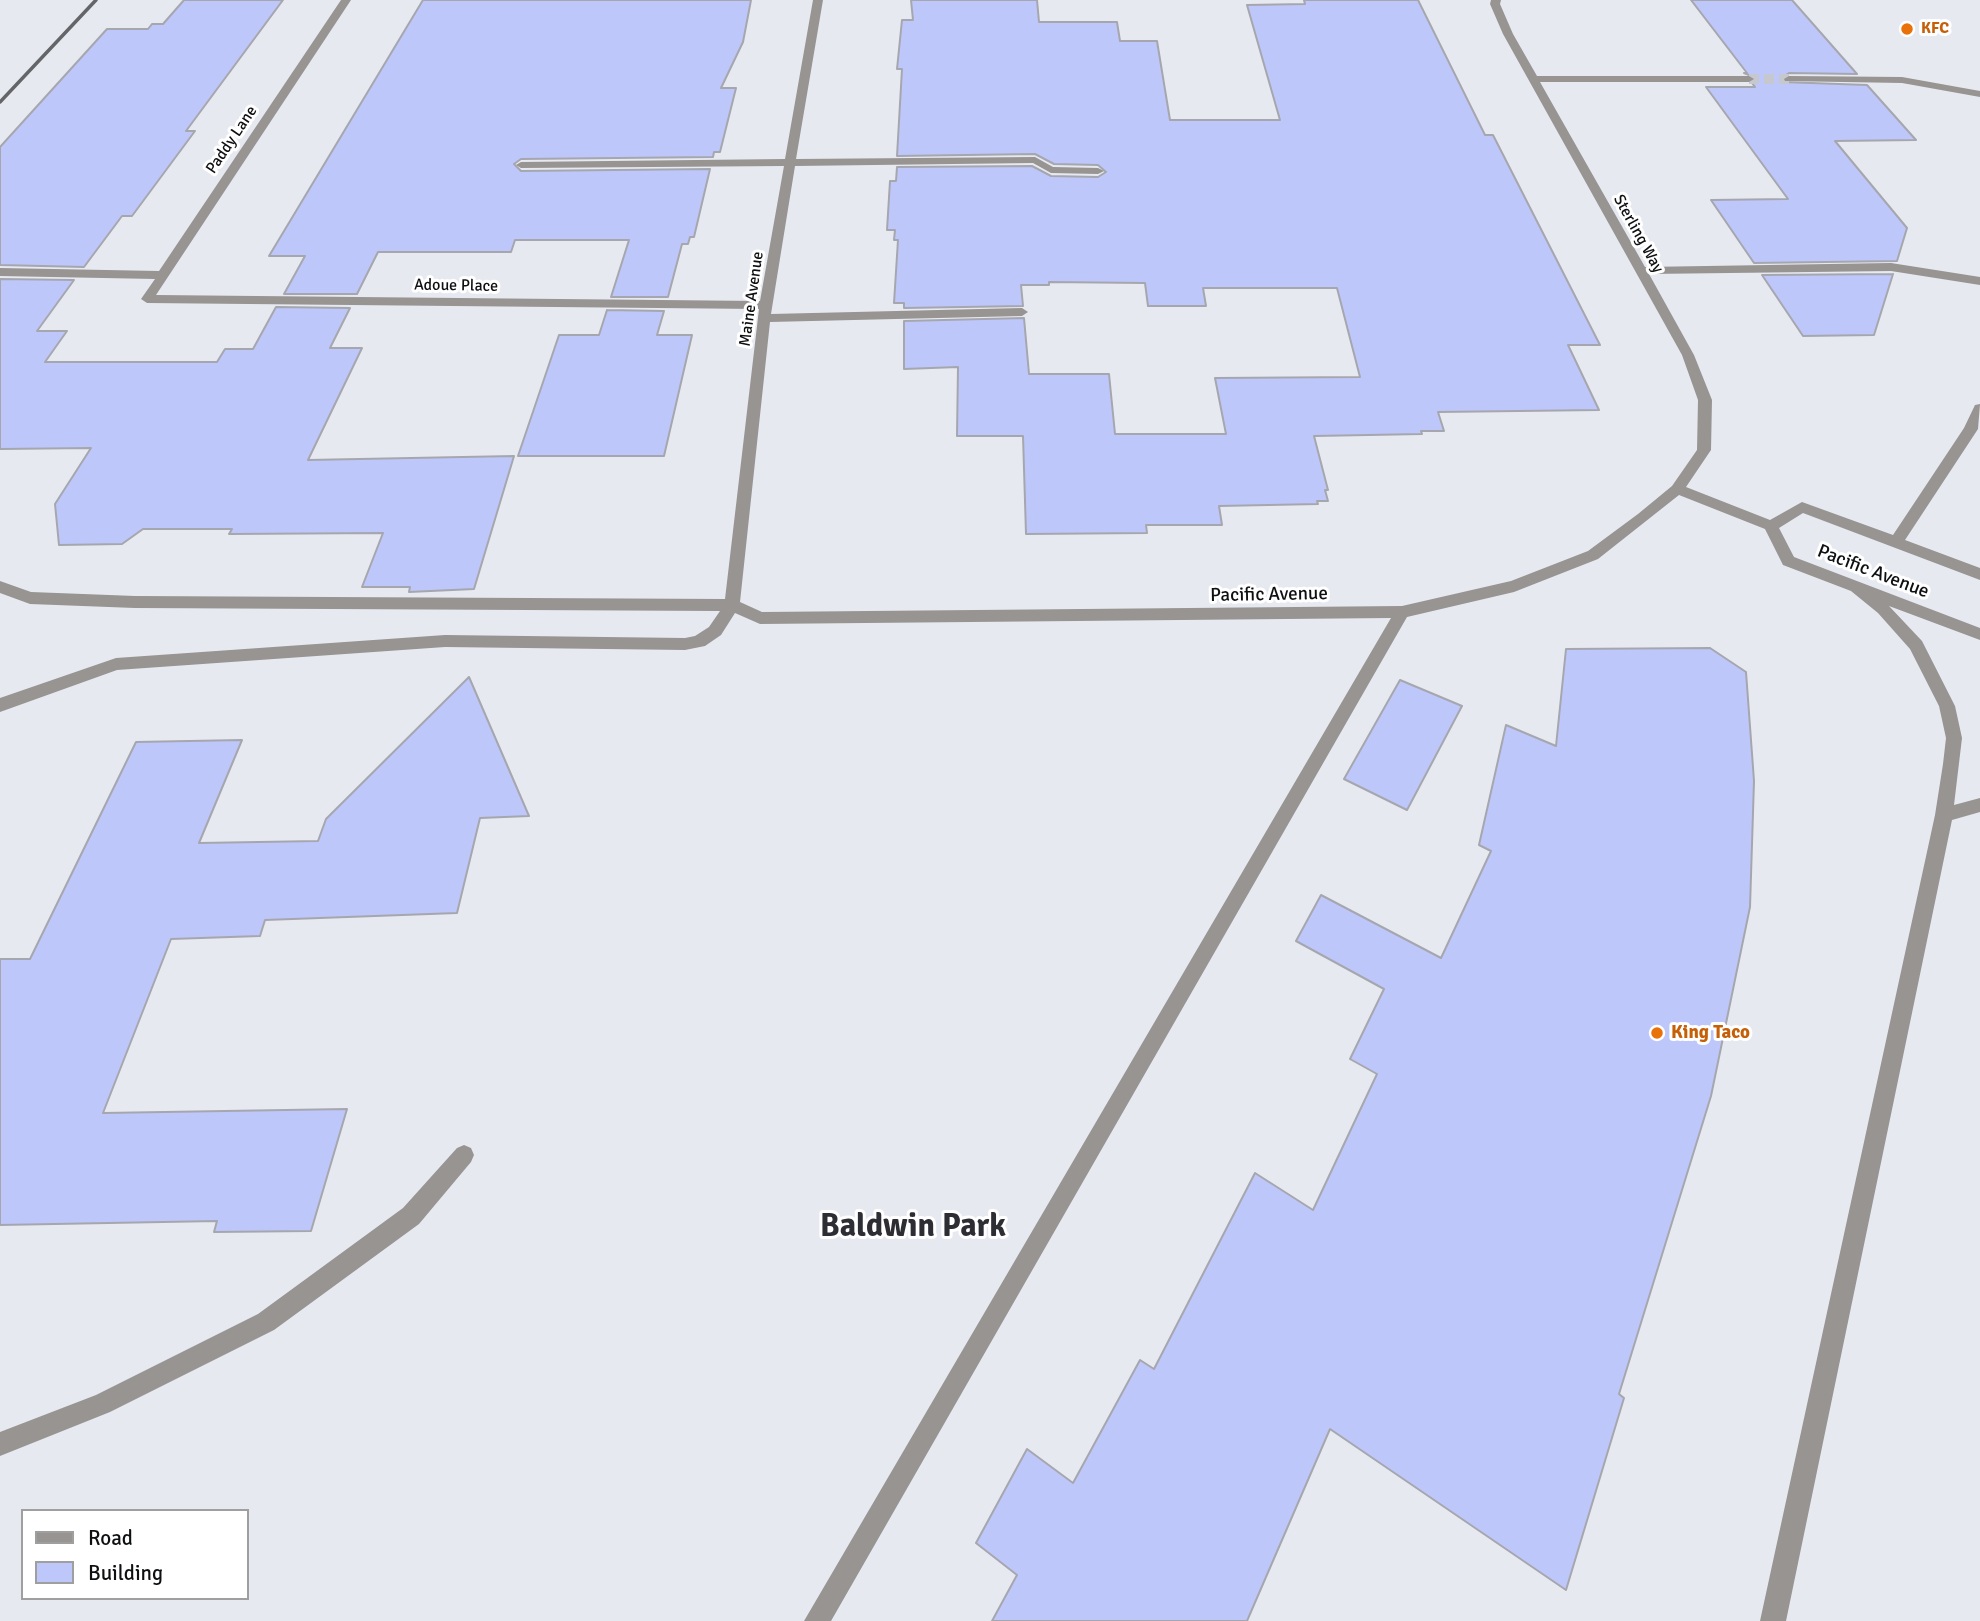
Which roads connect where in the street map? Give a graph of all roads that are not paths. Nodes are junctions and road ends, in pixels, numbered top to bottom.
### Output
1 (346, 0) edge
2 (818, 0) edge
3 (1496, 0) edge
4 (1533, 79) junction
5 (1749, 79) tunnel mouth
6 (1789, 79) tunnel mouth
7 (1980, 94) edge
8 (791, 161) junction
9 (521, 165) dead end
10 (1097, 171) dead end
11 (1641, 271) junction
12 (0, 272) edge
13 (161, 275) junction
14 (1980, 281) edge
15 (147, 299) joint
16 (765, 312) junction
17 (1022, 312) dead end
18 (1980, 408) edge
19 (1676, 489) junction
20 (1771, 526) junction
21 (1896, 542) junction
22 (1980, 574) edge
23 (0, 586) edge
24 (1856, 587) junction
25 (732, 605) junction
26 (1402, 612) junction
27 (1980, 634) edge
28 (0, 705) edge
29 (1980, 805) edge
30 (1944, 815) junction
31 (464, 1155) dead end
32 (0, 1444) edge
33 (817, 1621) edge
34 (1773, 1621) edge

1 - 13 street, Paddy Lane
2 - 8 street, Maine Avenue
3 - 4 street, Sterling Way
4 - 5 street
4 - 11 street, Sterling Way
6 - 7 street
8 - 9 street
8 - 10 street
8 - 16 street, Maine Avenue
11 - 14 street
11 - 19 street, Sterling Way
12 - 13 street
13 - 15 street, Paddy Lane
15 - 16 street, Adoue Place
16 - 17 street, Adoue Place
16 - 25 street, Maine Avenue
18 - 21 street
19 - 20 street
19 - 26 street, Pacific Avenue
20 - 21 street, Pacific Avenue
20 - 24 street, Pacific Avenue
21 - 22 street, Pacific Avenue
23 - 25 street
24 - 27 street, Pacific Avenue
24 - 30 street
25 - 26 street, Pacific Avenue
25 - 28 street
26 - 33 street
29 - 30 street
30 - 34 street
31 - 32 street

